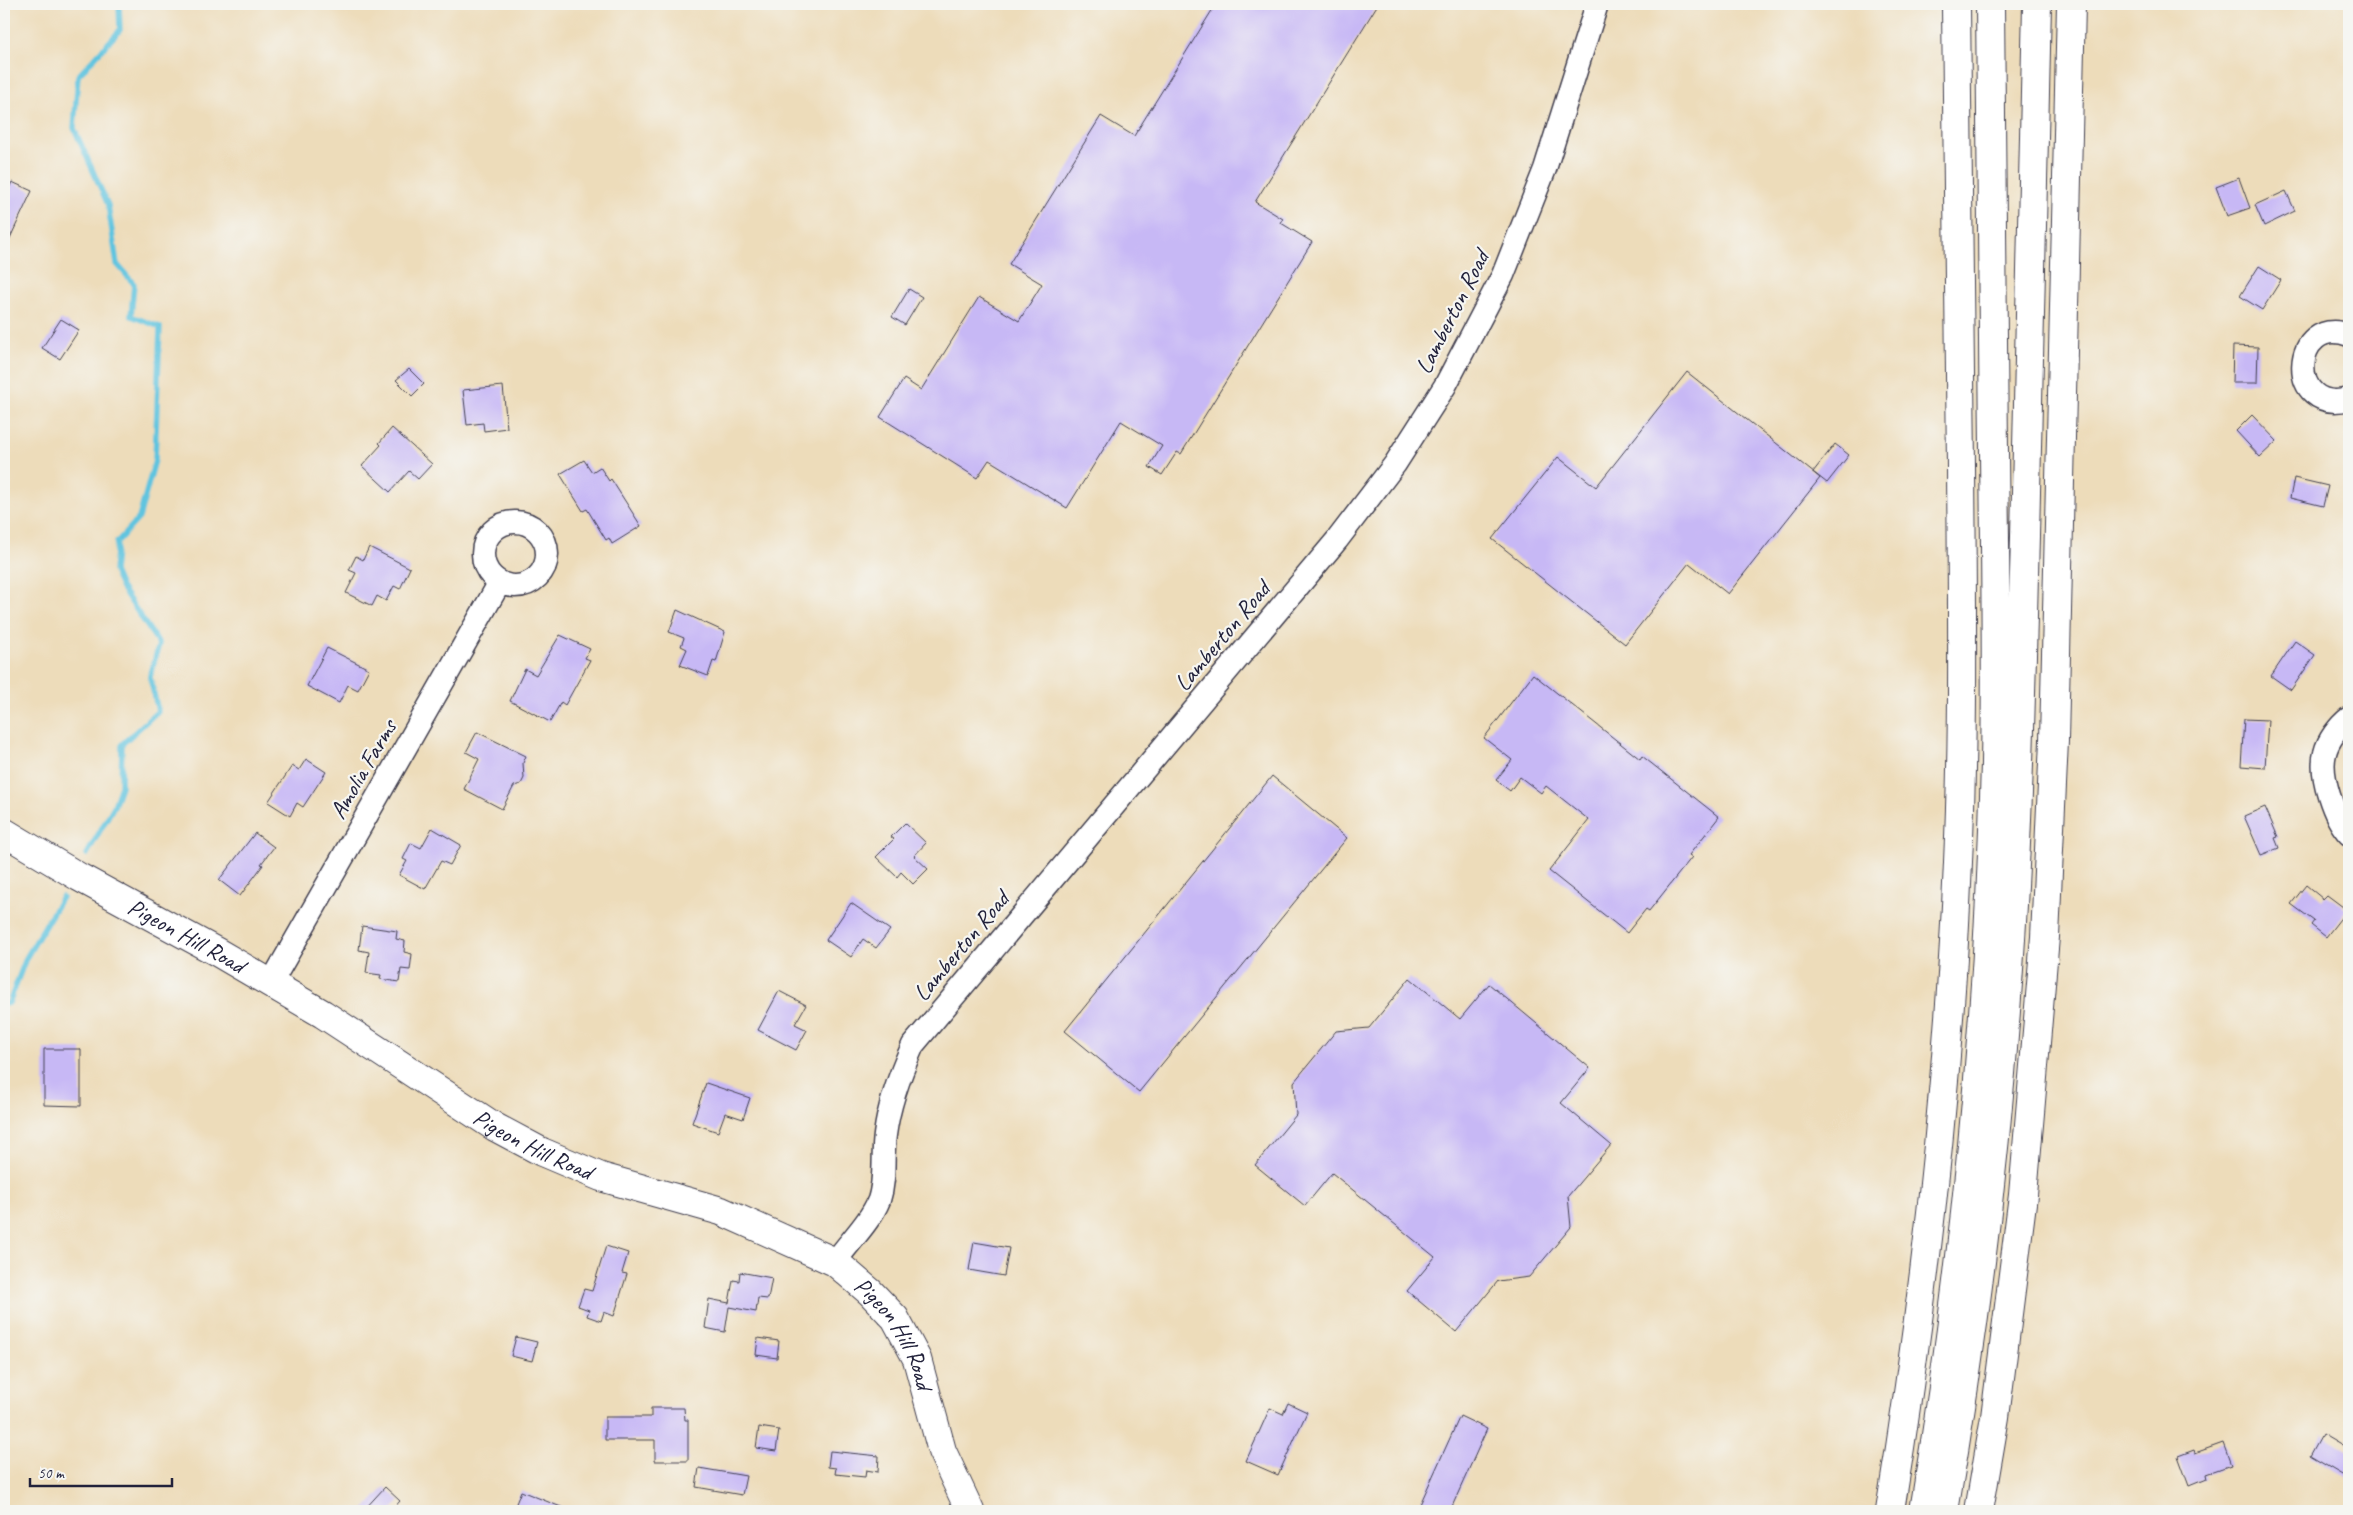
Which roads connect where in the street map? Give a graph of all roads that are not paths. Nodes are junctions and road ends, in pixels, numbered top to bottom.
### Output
1 (1597, 4) edge
2 (1956, 4) edge
3 (1990, 4) edge
4 (2037, 4) edge
5 (2071, 4) edge
6 (2349, 335) edge
7 (2349, 399) edge
8 (500, 582) dead end
9 (2349, 718) edge
10 (4, 832) edge
11 (2349, 834) edge
12 (271, 983) junction
13 (835, 1262) junction
14 (970, 1511) edge
15 (1890, 1511) edge
16 (1924, 1511) edge
17 (1944, 1511) edge
18 (1980, 1511) edge

1 - 13 street, Lamberton Road
2 - 15 main road
3 - 16 main road
4 - 17 main road
5 - 18 main road
6 - 7 street
8 - 12 street, Amolia Farms
9 - 11 street
10 - 12 main road, Pigeon Hill Road
12 - 13 main road, Pigeon Hill Road
13 - 14 main road, Pigeon Hill Road

